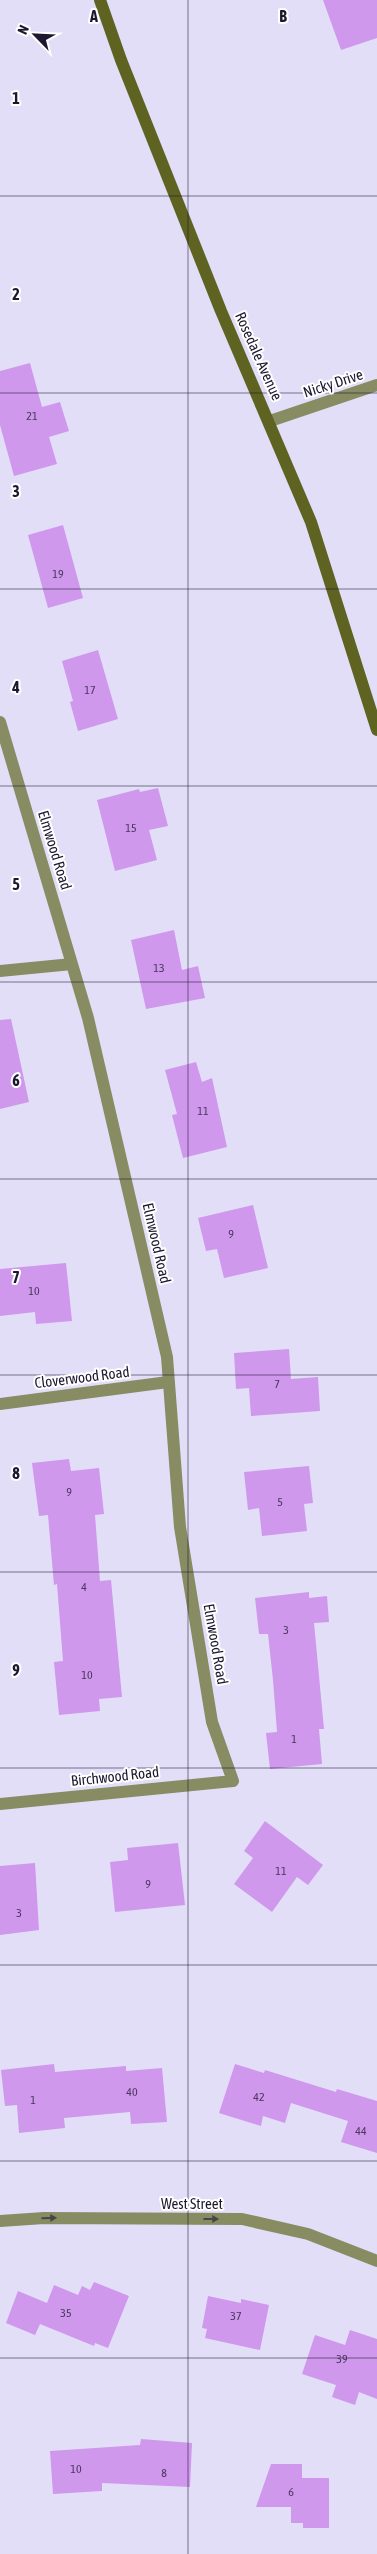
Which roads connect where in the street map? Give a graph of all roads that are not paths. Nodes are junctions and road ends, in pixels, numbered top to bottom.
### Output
1 (100, 0) edge
2 (377, 385) edge
3 (270, 421) junction
4 (0, 722) edge
5 (377, 730) edge
6 (72, 964) junction
7 (0, 971) edge
8 (168, 1382) junction
9 (0, 1404) edge
10 (233, 1781) joint
11 (0, 1804) edge
12 (0, 2221) edge
13 (377, 2261) edge

1 - 3 street, Rosedale Avenue
2 - 3 street, Nicky Drive
3 - 5 street, Rosedale Avenue
4 - 6 street, Elmwood Road
6 - 7 street
6 - 8 street, Elmwood Road
8 - 9 street, Cloverwood Road
8 - 10 street, Elmwood Road
10 - 11 street, Birchwood Road
12 -> 13 street, West Street

